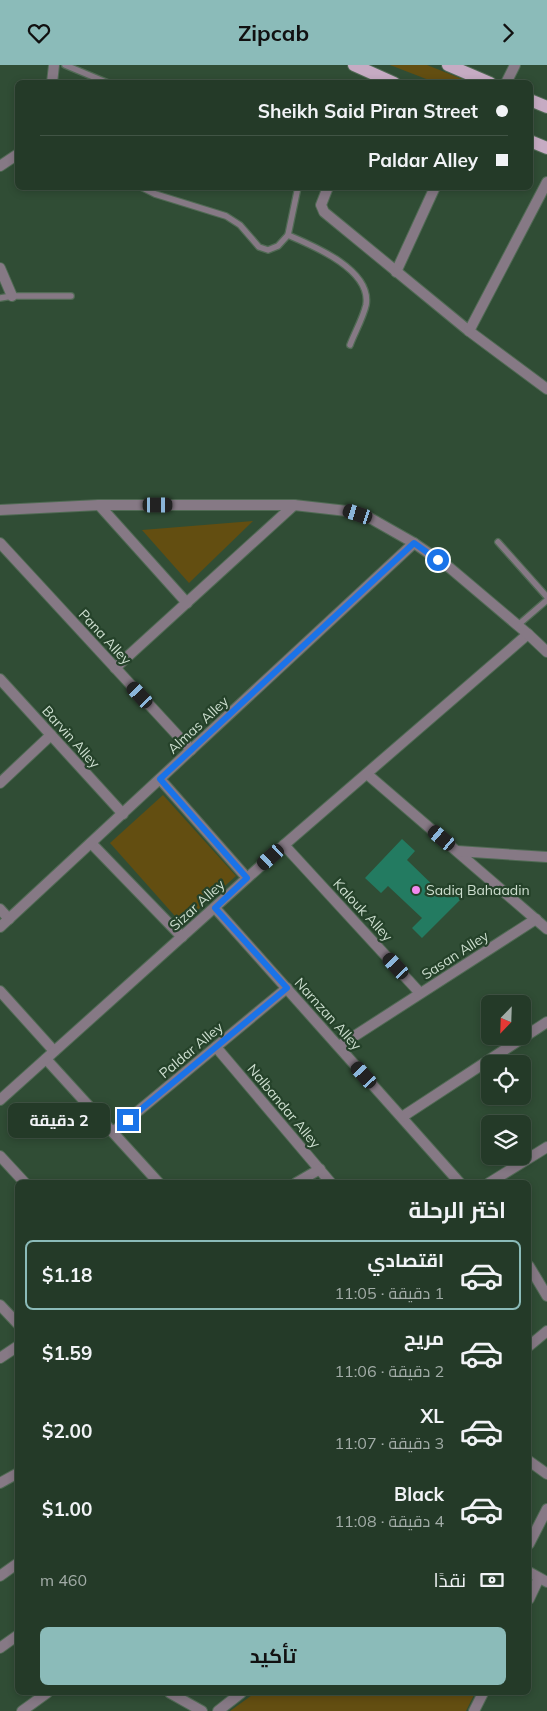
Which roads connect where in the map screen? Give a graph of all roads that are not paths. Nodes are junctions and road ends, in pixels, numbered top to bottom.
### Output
1 (54, 65) edge
2 (66, 65) edge
3 (354, 65) edge
4 (448, 65) edge
5 (515, 65) edge
6 (374, 79) edge
7 (52, 80) edge
8 (101, 80) edge
9 (483, 80) edge
10 (508, 80) edge
11 (533, 101) edge
12 (547, 107) edge
13 (533, 142) edge
14 (547, 148) edge
15 (15, 156) edge
16 (0, 166) edge
17 (547, 182) edge
18 (147, 190) edge
19 (297, 190) edge
20 (327, 190) edge
21 (434, 190) edge
22 (288, 235) junction
23 (0, 268) edge
24 (396, 272) junction
25 (71, 296) dead end
26 (12, 297) junction
27 (0, 298) edge
28 (469, 331) junction
29 (350, 345) dead end
30 (547, 389) edge
31 (99, 505) junction
32 (294, 505) junction
33 (0, 510) edge
34 (498, 542) dead end
35 (0, 543) edge
36 (414, 543) junction
37 (547, 599) edge
38 (187, 603) junction
39 (518, 625) junction
40 (528, 634) junction
41 (547, 652) edge
42 (115, 668) junction
43 (0, 679) edge
44 (51, 735) junction
45 (191, 750) junction
46 (367, 774) junction
47 (160, 779) junction
48 (0, 783) edge
49 (123, 814) junction
50 (91, 843) junction
51 (284, 845) junction
52 (457, 851) junction
53 (547, 857) edge
54 (247, 878) junction
55 (215, 908) junction
56 (0, 909) edge
57 (9, 919) junction
58 (536, 919) junction
59 (0, 927) edge
60 (547, 929) edge
61 (182, 937) junction
62 (287, 988) junction
63 (0, 991) edge
64 (420, 993) junction
65 (547, 1022) edge
66 (216, 1047) junction
67 (339, 1047) junction
68 (54, 1051) junction
69 (46, 1059) junction
70 (0, 1100) edge
71 (402, 1117) junction
72 (113, 1133) junction
73 (547, 1147) edge
74 (0, 1156) edge
75 (320, 1169) junction
76 (22, 1180) edge
77 (156, 1180) edge
78 (301, 1180) edge
79 (329, 1180) edge
80 (457, 1180) edge
81 (494, 1180) edge
82 (531, 1274) edge
83 (547, 1296) edge
84 (0, 1305) edge
85 (15, 1321) edge
86 (547, 1331) edge
87 (538, 1339) junction
88 (531, 1344) edge
89 (547, 1347) edge
90 (15, 1348) edge
91 (0, 1359) edge
92 (531, 1462) edge
93 (547, 1474) edge
94 (15, 1475) edge
95 (0, 1483) edge
96 (547, 1509) edge
97 (531, 1540) edge
98 (15, 1565) edge
99 (531, 1573) edge
100 (0, 1576) edge
101 (543, 1580) edge
102 (531, 1596) edge
103 (15, 1637) edge
104 (0, 1648) edge
105 (44, 1695) edge
106 (174, 1695) edge
107 (238, 1695) edge
108 (482, 1695) edge
109 (22, 1711) edge
110 (202, 1711) edge
111 (218, 1711) edge
112 (474, 1711) edge

1 - 7 street
2 - 8 lane
3 - 6 main road
4 - 9 main road
5 - 10 street
11 - 12 main road
13 - 14 main road
15 - 16 street
17 - 28 street
18 - 22 lane
19 - 22 lane
20 - 24 street
21 - 24 street
22 - 29 lane
23 - 26 street
24 - 28 street
25 - 26 lane
26 - 27 lane
28 - 30 street
31 - 32 street
31 - 33 street
31 - 38 street
32 - 36 street
32 - 38 street
34 - 37 lane
35 - 42 street, Pana Alley
36 - 39 street
36 - 45 street, Almas Alley
37 - 39 lane
38 - 42 street
39 - 40 street
40 - 41 street
40 - 46 street, Sizar Alley
42 - 45 street, Pana Alley
43 - 44 street, Barvin Alley
44 - 48 street
44 - 49 street, Barvin Alley
45 - 47 street, Almas Alley
46 - 51 street, Sizar Alley
46 - 52 street
47 - 49 street, Almas Alley
47 - 54 street
49 - 50 street, Almas Alley
50 - 57 street, Almas Alley
50 - 61 street
51 - 54 street, Sizar Alley
51 - 64 street, Kalouk Alley
52 - 53 street
52 - 58 street
54 - 55 street, Sizar Alley
55 - 61 street, Sizar Alley
55 - 62 street, Narnzan Alley
56 - 57 street
57 - 59 street, Almas Alley
58 - 60 street
58 - 64 street, Sasan Alley
61 - 68 street, Sizar Alley
62 - 66 street, Paldar Alley
62 - 67 street, Narnzan Alley
63 - 68 street
64 - 67 street, Sasan Alley
65 - 71 street
66 - 72 street, Paldar Alley
66 - 75 street, Nalbandar Alley
67 - 71 street, Narnzan Alley
68 - 69 street, Sizar Alley
69 - 70 street, Sizar Alley
69 - 72 street
71 - 80 street, Narnzan Alley
72 - 77 street
73 - 81 street
74 - 76 street
75 - 78 street
75 - 79 street, Nalbandar Alley
82 - 83 street
84 - 85 street
86 - 87 street
87 - 88 street
87 - 89 street
90 - 91 street
92 - 93 street
94 - 95 street
96 - 97 street
98 - 100 street
99 - 101 street
101 - 102 street
103 - 104 street
105 - 109 street
106 - 110 street
107 - 111 street
108 - 112 street

